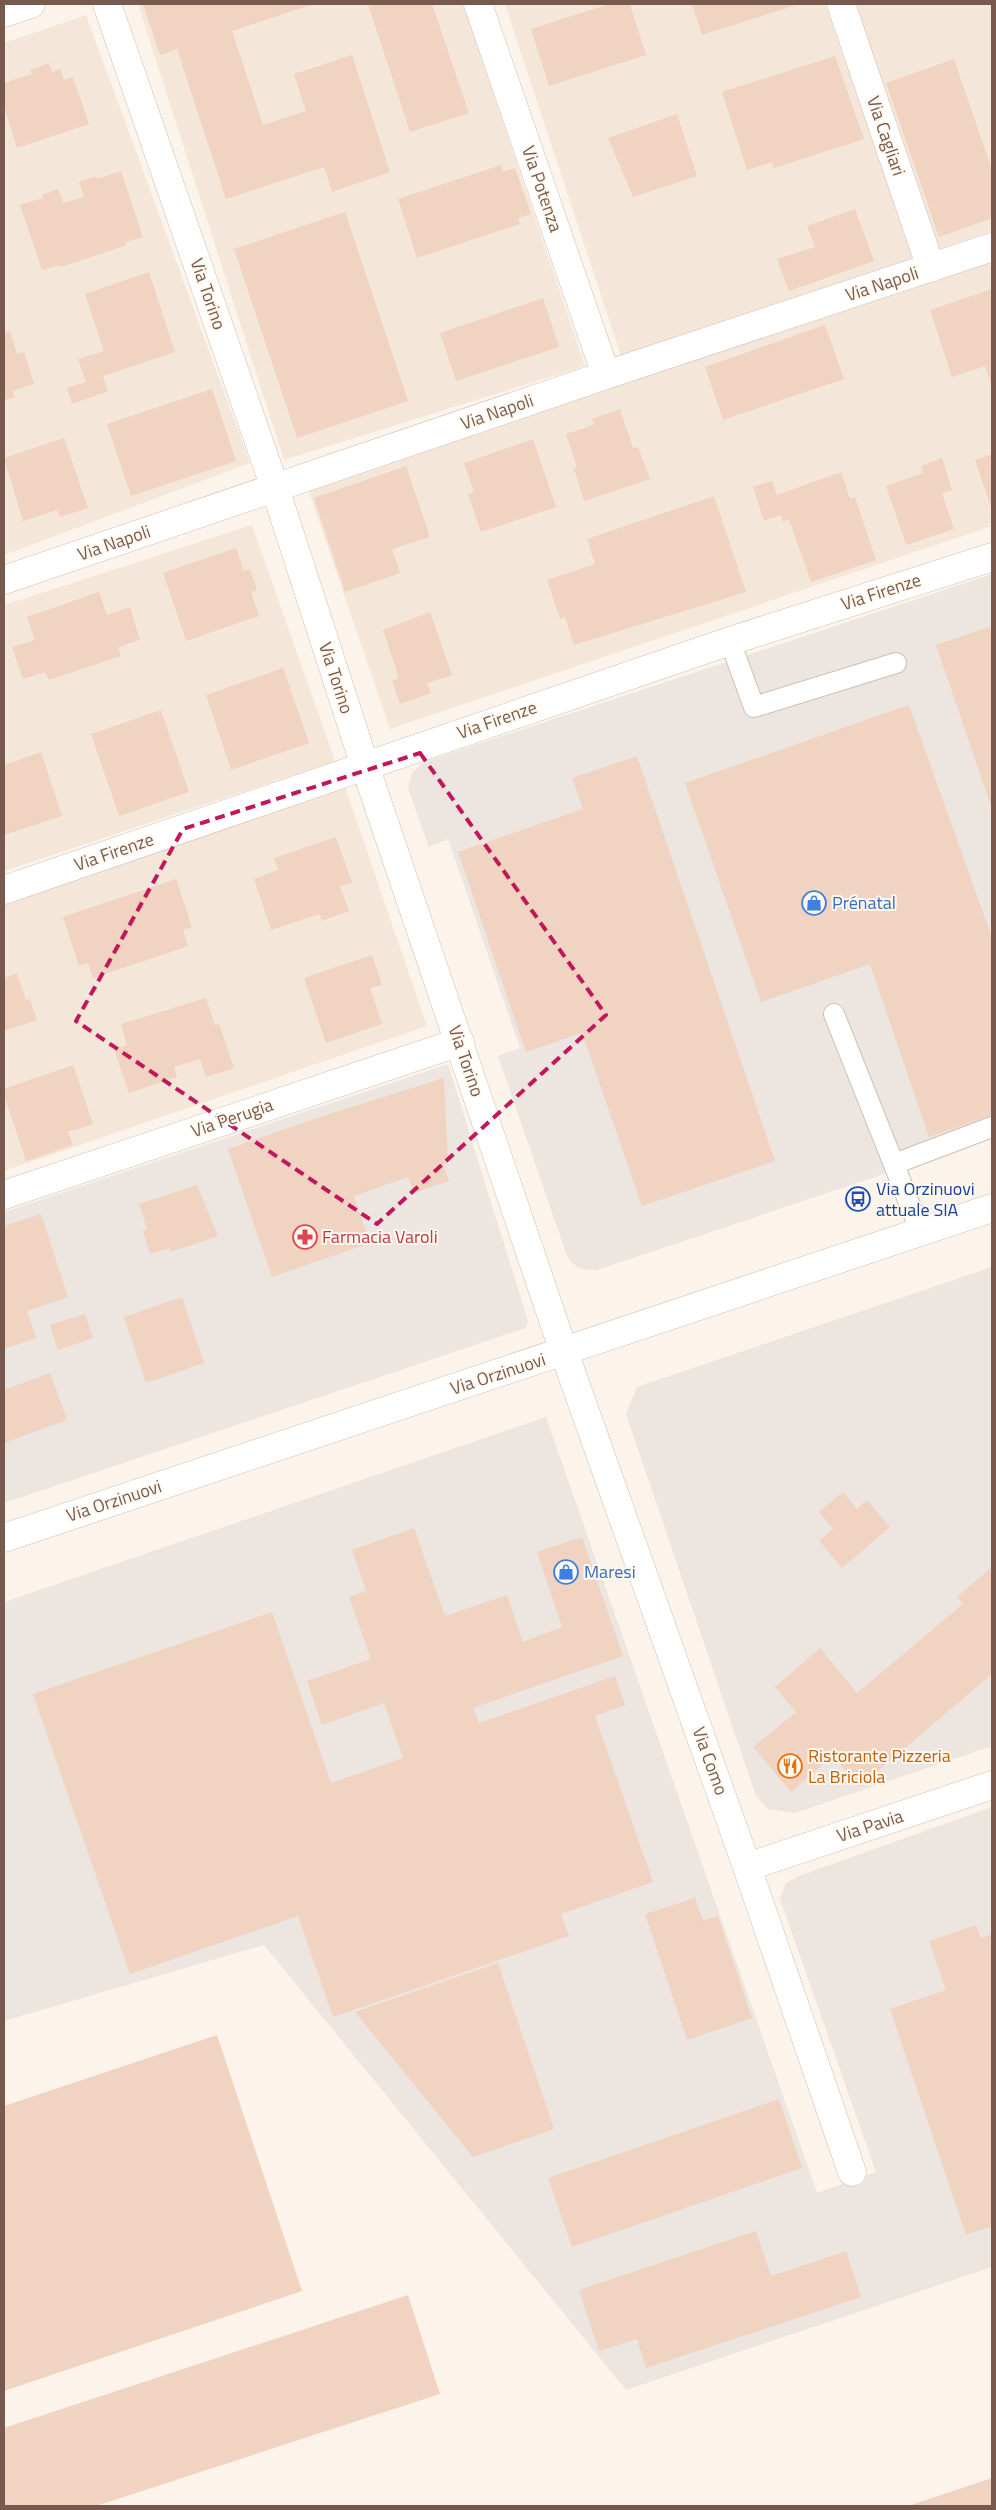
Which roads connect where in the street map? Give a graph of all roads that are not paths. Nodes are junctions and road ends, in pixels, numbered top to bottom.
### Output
1 (31, 4) edge
2 (107, 4) edge
3 (478, 4) edge
4 (841, 4) edge
5 (4, 13) edge
6 (992, 247) edge
7 (931, 268) junction
8 (606, 375) junction
9 (275, 488) junction
10 (992, 557) edge
11 (4, 580) edge
12 (730, 641) junction
13 (896, 663) dead end
14 (365, 766) junction
15 (4, 890) edge
16 (834, 1014) dead end
17 (460, 1042) junction
18 (992, 1128) edge
19 (894, 1164) junction
20 (4, 1195) edge
21 (992, 1208) edge
22 (920, 1230) junction
23 (564, 1352) junction
24 (4, 1538) edge
25 (992, 1785) edge
26 (747, 1867) junction
27 (852, 2172) dead end

1 - 5 street
2 - 9 street, Via Torino
3 - 8 street, Via Potenza
4 - 7 street, Via Cagliari
6 - 7 street, Via Napoli
7 - 8 street, Via Napoli
8 - 9 street, Via Napoli
9 - 11 street, Via Napoli
9 - 14 street, Via Torino
10 - 12 street, Via Firenze
12 - 13 lane
12 - 14 street, Via Firenze
14 - 15 street, Via Firenze
14 - 17 street, Via Torino
16 - 19 lane
17 - 20 street, Via Perugia
17 - 23 street, Via Torino
18 - 19 lane
19 - 22 lane
21 - 22 street, Via Orzinuovi
22 - 23 street, Via Orzinuovi
23 - 24 street, Via Orzinuovi
23 - 26 street, Via Como
25 - 26 street, Via Pavia
26 - 27 street, Via Como

